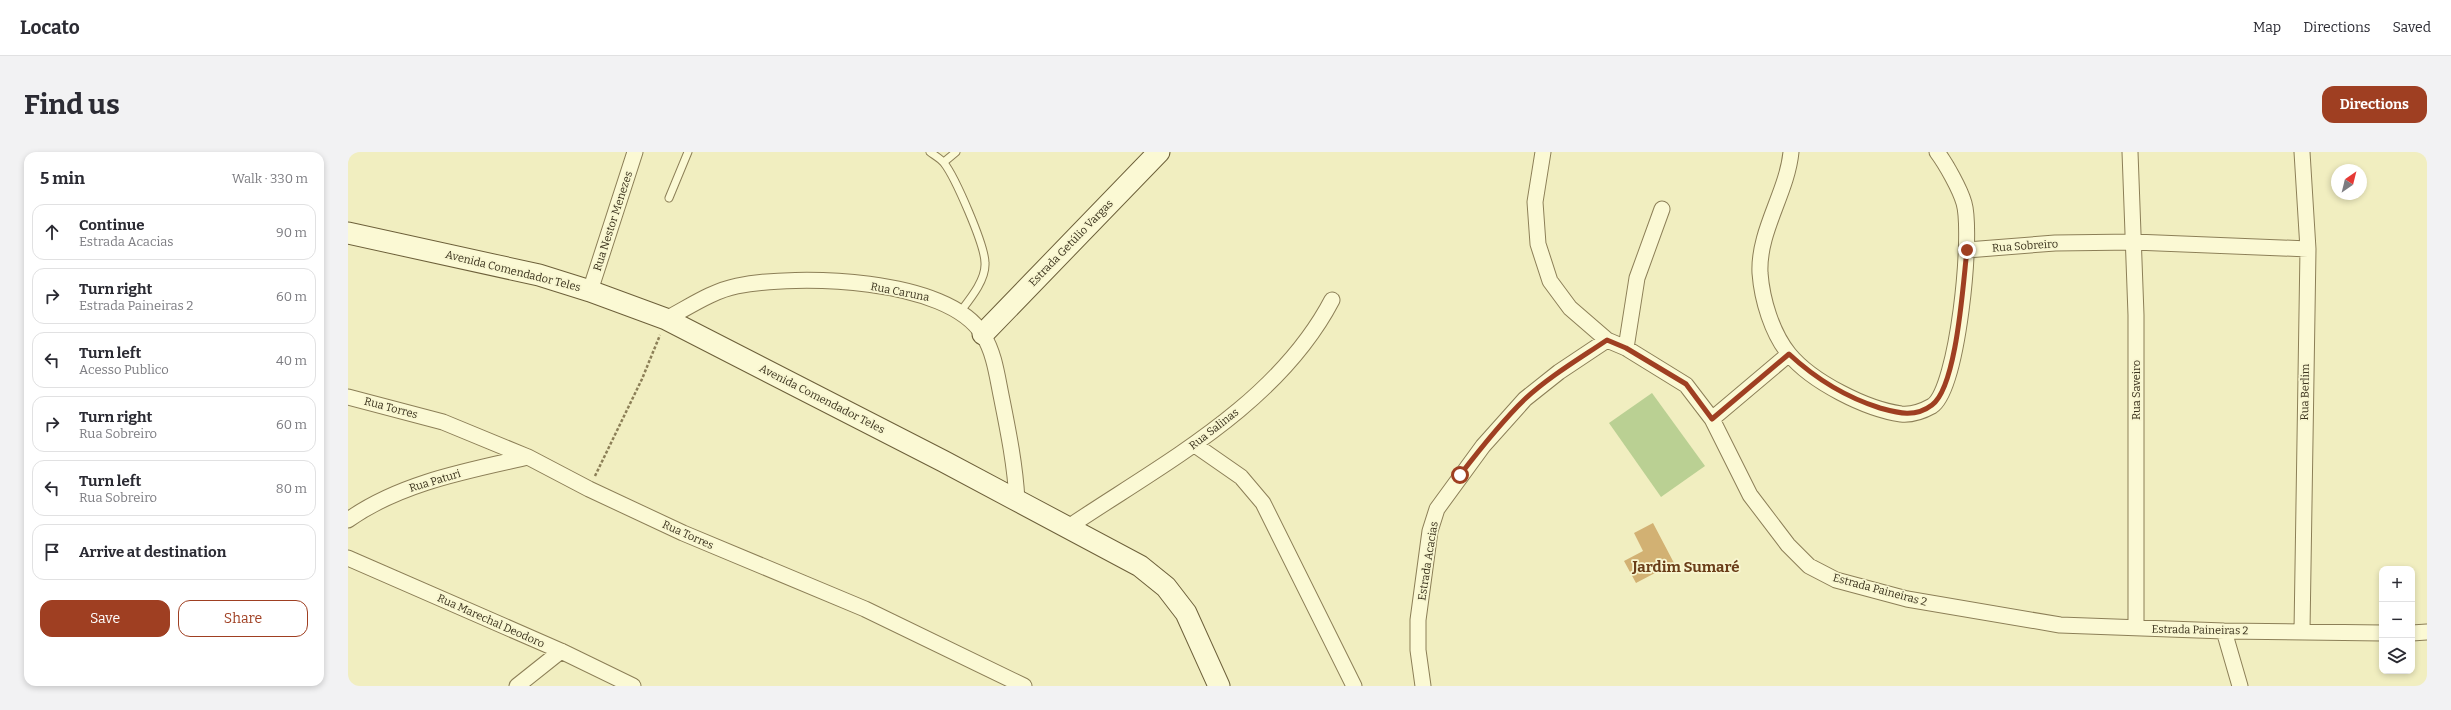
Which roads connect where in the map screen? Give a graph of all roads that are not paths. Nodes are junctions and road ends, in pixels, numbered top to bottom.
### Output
1 (635, 152) edge
2 (688, 152) edge
3 (930, 152) edge
4 (956, 152) edge
5 (1159, 152) edge
6 (1543, 152) edge
7 (1791, 152) edge
8 (1937, 152) edge
9 (2130, 152) edge
10 (2302, 152) edge
11 (944, 162) junction
12 (669, 198) dead end
13 (1662, 209) dead end
14 (348, 233) edge
15 (2134, 242) junction
16 (2308, 248) junction
17 (1967, 250) junction
18 (590, 291) junction
19 (1332, 300) dead end
20 (960, 312) junction
21 (666, 319) junction
22 (983, 334) junction
23 (1607, 340) junction
24 (1626, 348) junction
25 (1789, 354) junction
26 (348, 397) edge
27 (1712, 419) junction
28 (1195, 445) junction
29 (528, 457) junction
30 (1017, 500) junction
31 (348, 520) edge
32 (1067, 528) junction
33 (348, 558) edge
34 (2136, 628) junction
35 (2224, 631) junction
36 (2302, 631) junction
37 (2379, 632) edge
38 (2427, 632) edge
39 (2415, 633) edge
40 (561, 652) junction
41 (516, 686) edge
42 (633, 686) edge
43 (1024, 686) edge
44 (1219, 686) edge
45 (1354, 686) edge
46 (1423, 686) edge
47 (2240, 686) edge

1 - 18 street, Rua Nestor Menezes
2 - 12 lane
3 - 11 lane
4 - 11 lane
5 - 22 main road, Estrada Getúlio Vargas
6 - 23 street, Estrada Paineiras 2
7 - 25 street
8 - 17 street
9 - 15 street, Rua Saveiro
10 - 16 street, Rua Berlim
11 - 20 lane
13 - 24 street
14 - 18 main road, Avenida Comendador Teles
15 - 16 street, Rua Sobreiro
15 - 17 street, Rua Sobreiro
15 - 34 street, Rua Saveiro
16 - 36 street, Rua Berlim
17 - 25 street
18 - 21 main road, Avenida Comendador Teles
19 - 28 street, Rua Salinas
20 - 21 street, Rua Caruna
20 - 22 street, Rua Caruna
21 - 30 main road, Avenida Comendador Teles
22 - 30 street, Rua Caruna
23 - 24 street, Estrada Paineiras 2
23 - 46 street, Estrada Acacias
24 - 27 street, Estrada Paineiras 2
25 - 27 street
26 - 29 street, Rua Torres
27 - 34 street, Estrada Paineiras 2
28 - 32 street, Rua Salinas
28 - 45 street
29 - 31 street, Rua Paturi
29 - 43 street, Rua Torres
30 - 32 main road, Avenida Comendador Teles
32 - 44 main road, Avenida Comendador Teles
33 - 40 street, Rua Marechal Deodoro
34 - 35 street, Estrada Paineiras 2
35 - 36 street, Estrada Paineiras 2
35 - 47 street
36 - 37 street, Estrada Paineiras 2
38 - 39 street
40 - 41 street
40 - 42 street, Rua Marechal Deodoro

